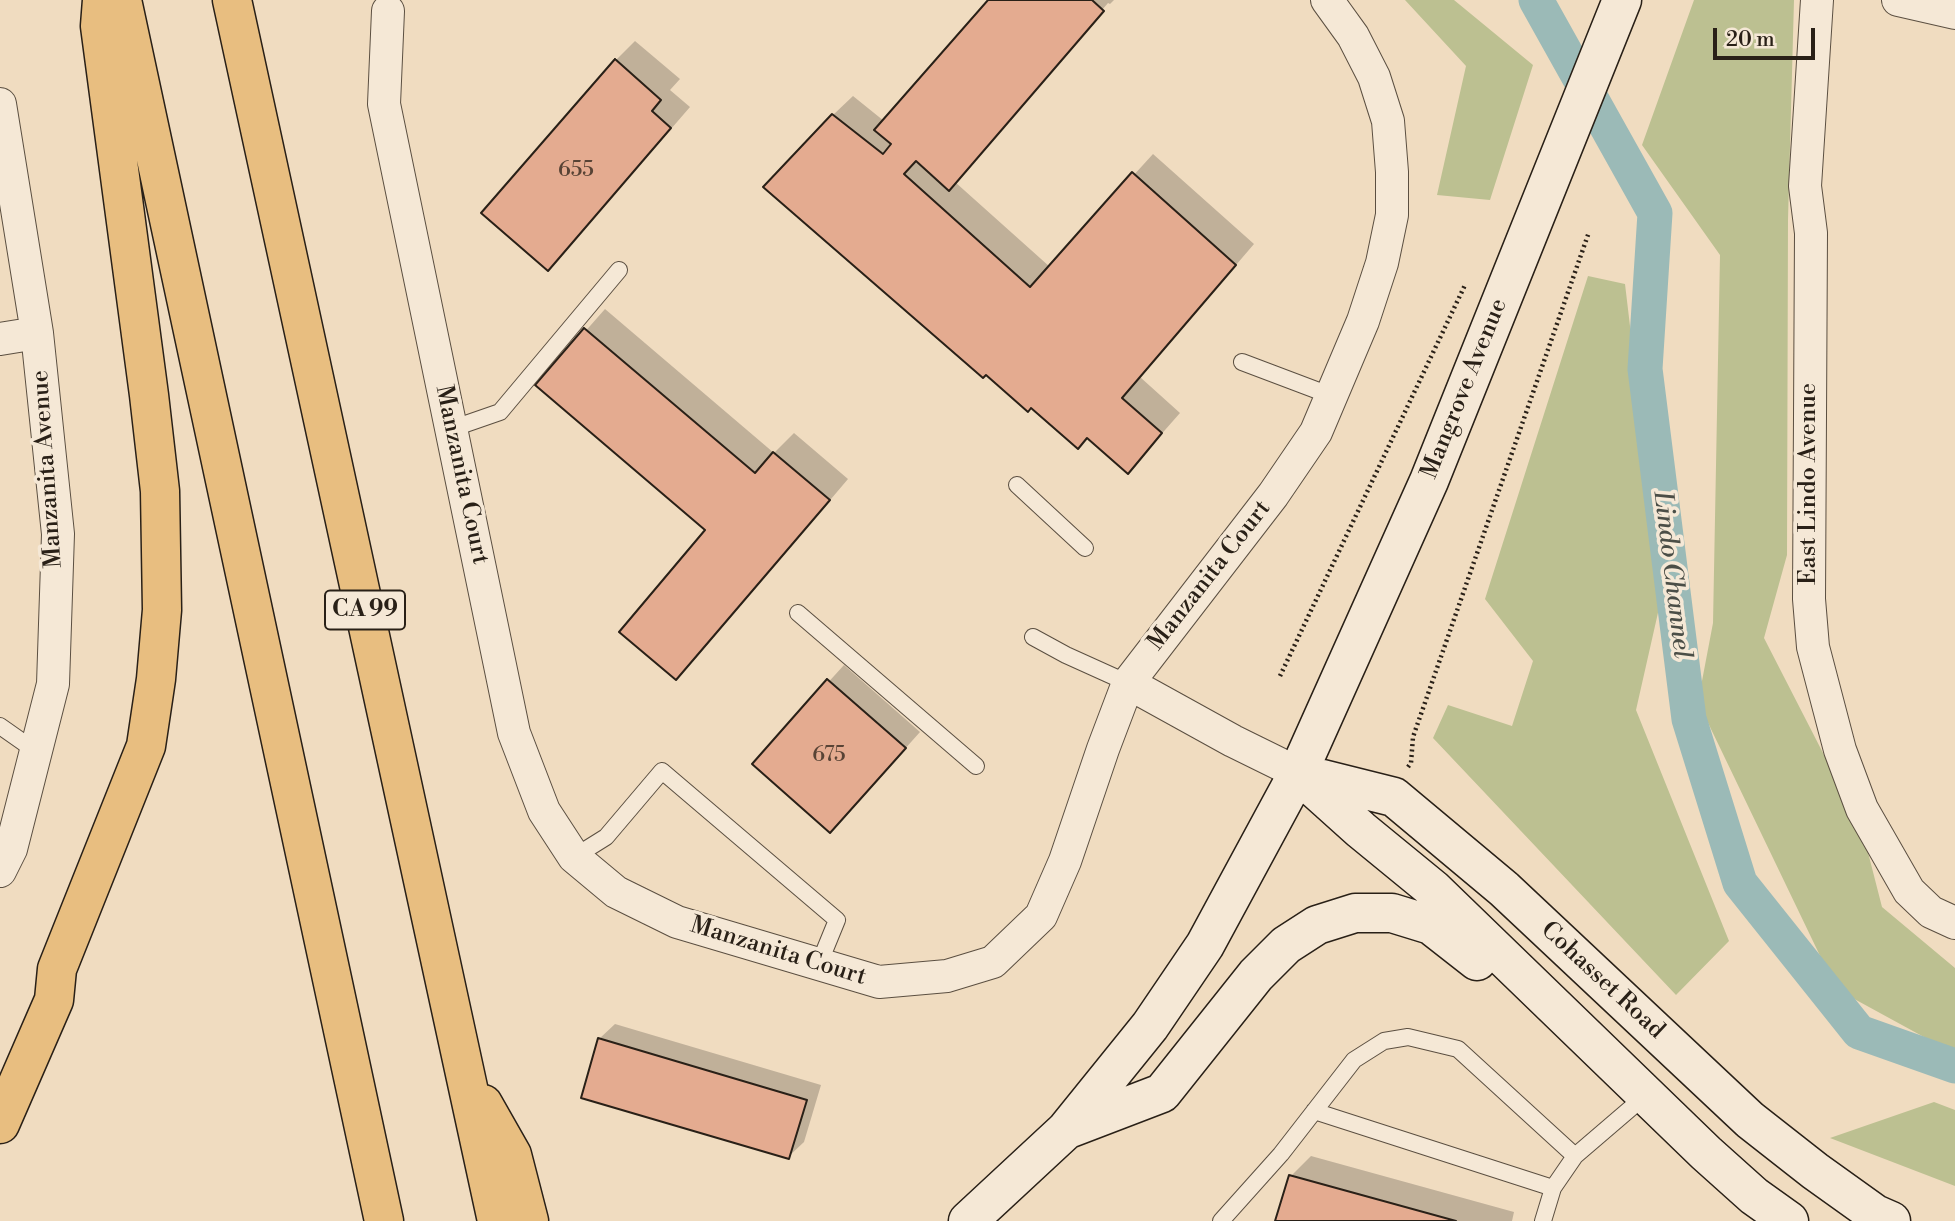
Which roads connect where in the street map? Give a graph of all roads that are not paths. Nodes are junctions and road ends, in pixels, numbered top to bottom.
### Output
1 (102, 0) edge
2 (122, 0) edge
3 (232, 0) edge
4 (1327, 0) edge
5 (1622, 0) edge
6 (1817, 0) edge
7 (1899, 0) edge
8 (389, 6) edge
9 (1955, 13) edge
10 (0, 104) edge
11 (619, 270) dead end
12 (37, 333) junction
13 (0, 340) edge
14 (1242, 362) dead end
15 (1332, 396) junction
16 (451, 429) junction
17 (1017, 485) dead end
18 (1085, 548) dead end
19 (798, 613) dead end
20 (1033, 637) dead end
21 (1128, 684) junction
22 (0, 726) edge
23 (37, 752) junction
24 (975, 766) dead end
25 (1298, 773) junction
26 (574, 858) junction
27 (0, 871) edge
28 (1955, 923) edge
29 (819, 964) junction
30 (57, 969) junction
31 (1573, 1022) junction
32 (465, 1073) junction
33 (0, 1083) edge
34 (1645, 1096) junction
35 (1314, 1111) junction
36 (0, 1124) edge
37 (1066, 1130) junction
38 (1575, 1156) junction
39 (1553, 1188) junction
40 (1880, 1219) edge
41 (384, 1221) edge
42 (497, 1221) edge
43 (529, 1221) edge
44 (968, 1221) edge
45 (1221, 1221) edge
46 (1543, 1221) edge
47 (1789, 1221) edge

1 - 30 highway
2 - 41 highway
3 - 32 highway, CA 99
4 - 15 street, Manzanita Court
5 - 25 main road, Mangrove Avenue
6 - 28 street, East Lindo Avenue
7 - 9 street
8 - 16 street, Manzanita Court
10 - 12 street, Manzanita Avenue
11 - 16 lane
12 - 13 street
12 - 23 street, Manzanita Avenue
14 - 15 lane
15 - 21 street, Manzanita Court
16 - 26 street, Manzanita Court
17 - 18 lane
19 - 24 lane
20 - 21 lane
21 - 25 street
21 - 29 street, Manzanita Court
22 - 23 lane
23 - 27 street, Manzanita Avenue
25 - 31 main road, Cohasset Road
25 - 37 main road
25 - 40 main road, Cohasset Road
26 - 29 street, Manzanita Court
26 - 29 lane
30 - 33 highway
30 - 36 highway
31 - 34 main road, Cohasset Road
31 - 37 main road
32 - 42 highway, CA 99
32 - 43 highway
34 - 38 lane
34 - 47 main road, Cohasset Road
35 - 38 lane
35 - 39 lane
35 - 45 lane
37 - 44 main road
38 - 39 lane
39 - 46 lane

